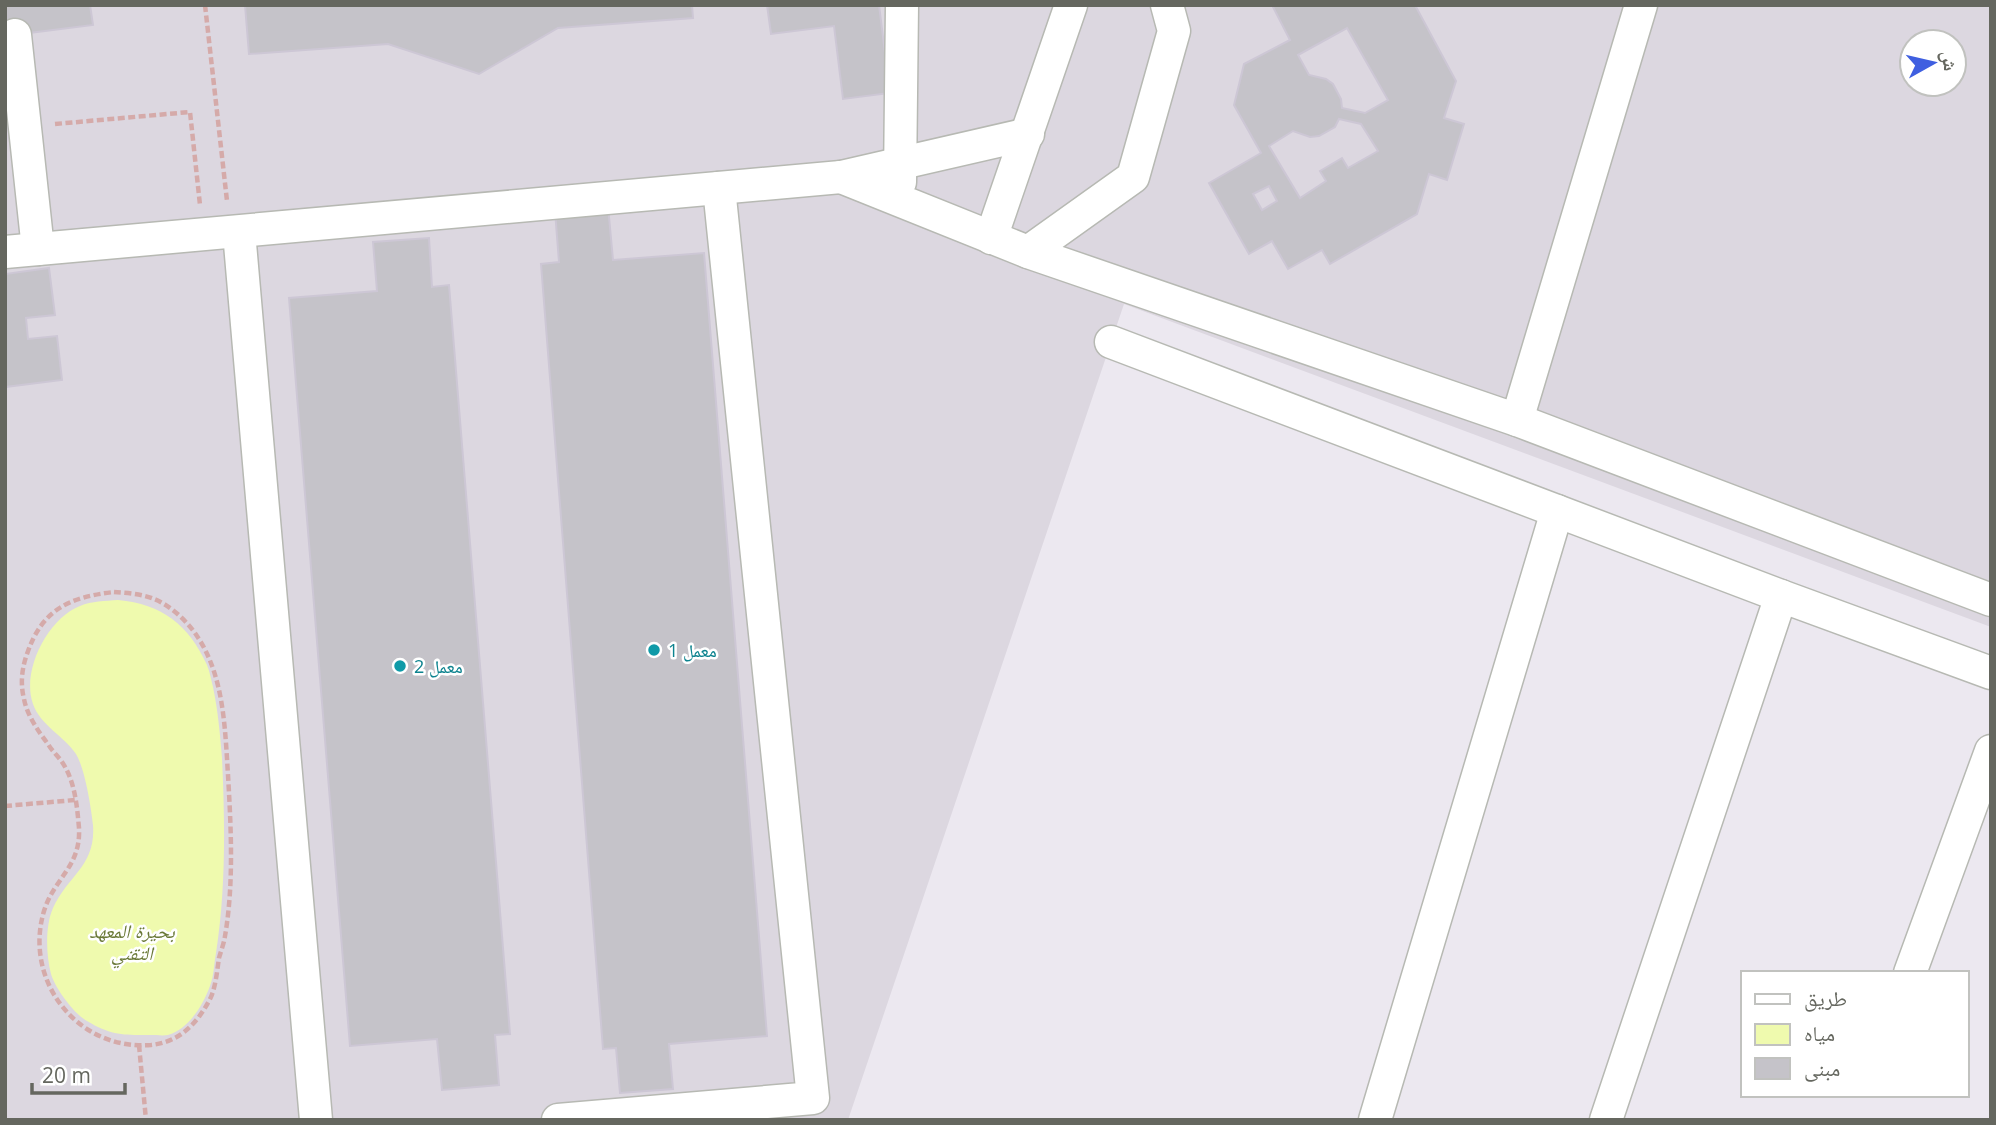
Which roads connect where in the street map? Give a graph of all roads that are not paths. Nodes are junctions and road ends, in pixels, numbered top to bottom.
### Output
1 (902, 5) edge
2 (1071, 5) edge
3 (1167, 5) edge
4 (1641, 5) edge
5 (15, 35) dead end
6 (1028, 134) junction
7 (901, 164) junction
8 (841, 177) junction
9 (719, 188) junction
10 (900, 201) junction
11 (224, 233) junction
12 (991, 237) junction
13 (38, 249) junction
14 (5, 252) edge
15 (1028, 253) junction
16 (1111, 342) dead end
17 (1517, 420) junction
18 (1557, 511) junction
19 (1782, 596) junction
20 (1991, 600) edge
21 (1991, 673) edge
22 (1991, 751) edge
23 (1911, 971) edge
24 (316, 1120) edge
25 (558, 1120) edge
26 (1375, 1120) edge
27 (1606, 1120) edge

1 - 7 street
2 - 6 street
3 - 15 street
4 - 17 street
5 - 13 street
6 - 7 street
6 - 12 street
7 - 8 street
7 - 10 street
8 - 9 street
8 - 10 street
9 - 11 street
9 - 25 street
10 - 12 street
11 - 13 street
11 - 24 street
12 - 15 street
13 - 14 street
15 - 17 street
16 - 18 street
17 - 20 street
18 - 19 street
18 - 26 street
19 - 21 street
19 - 27 street
22 - 23 street

